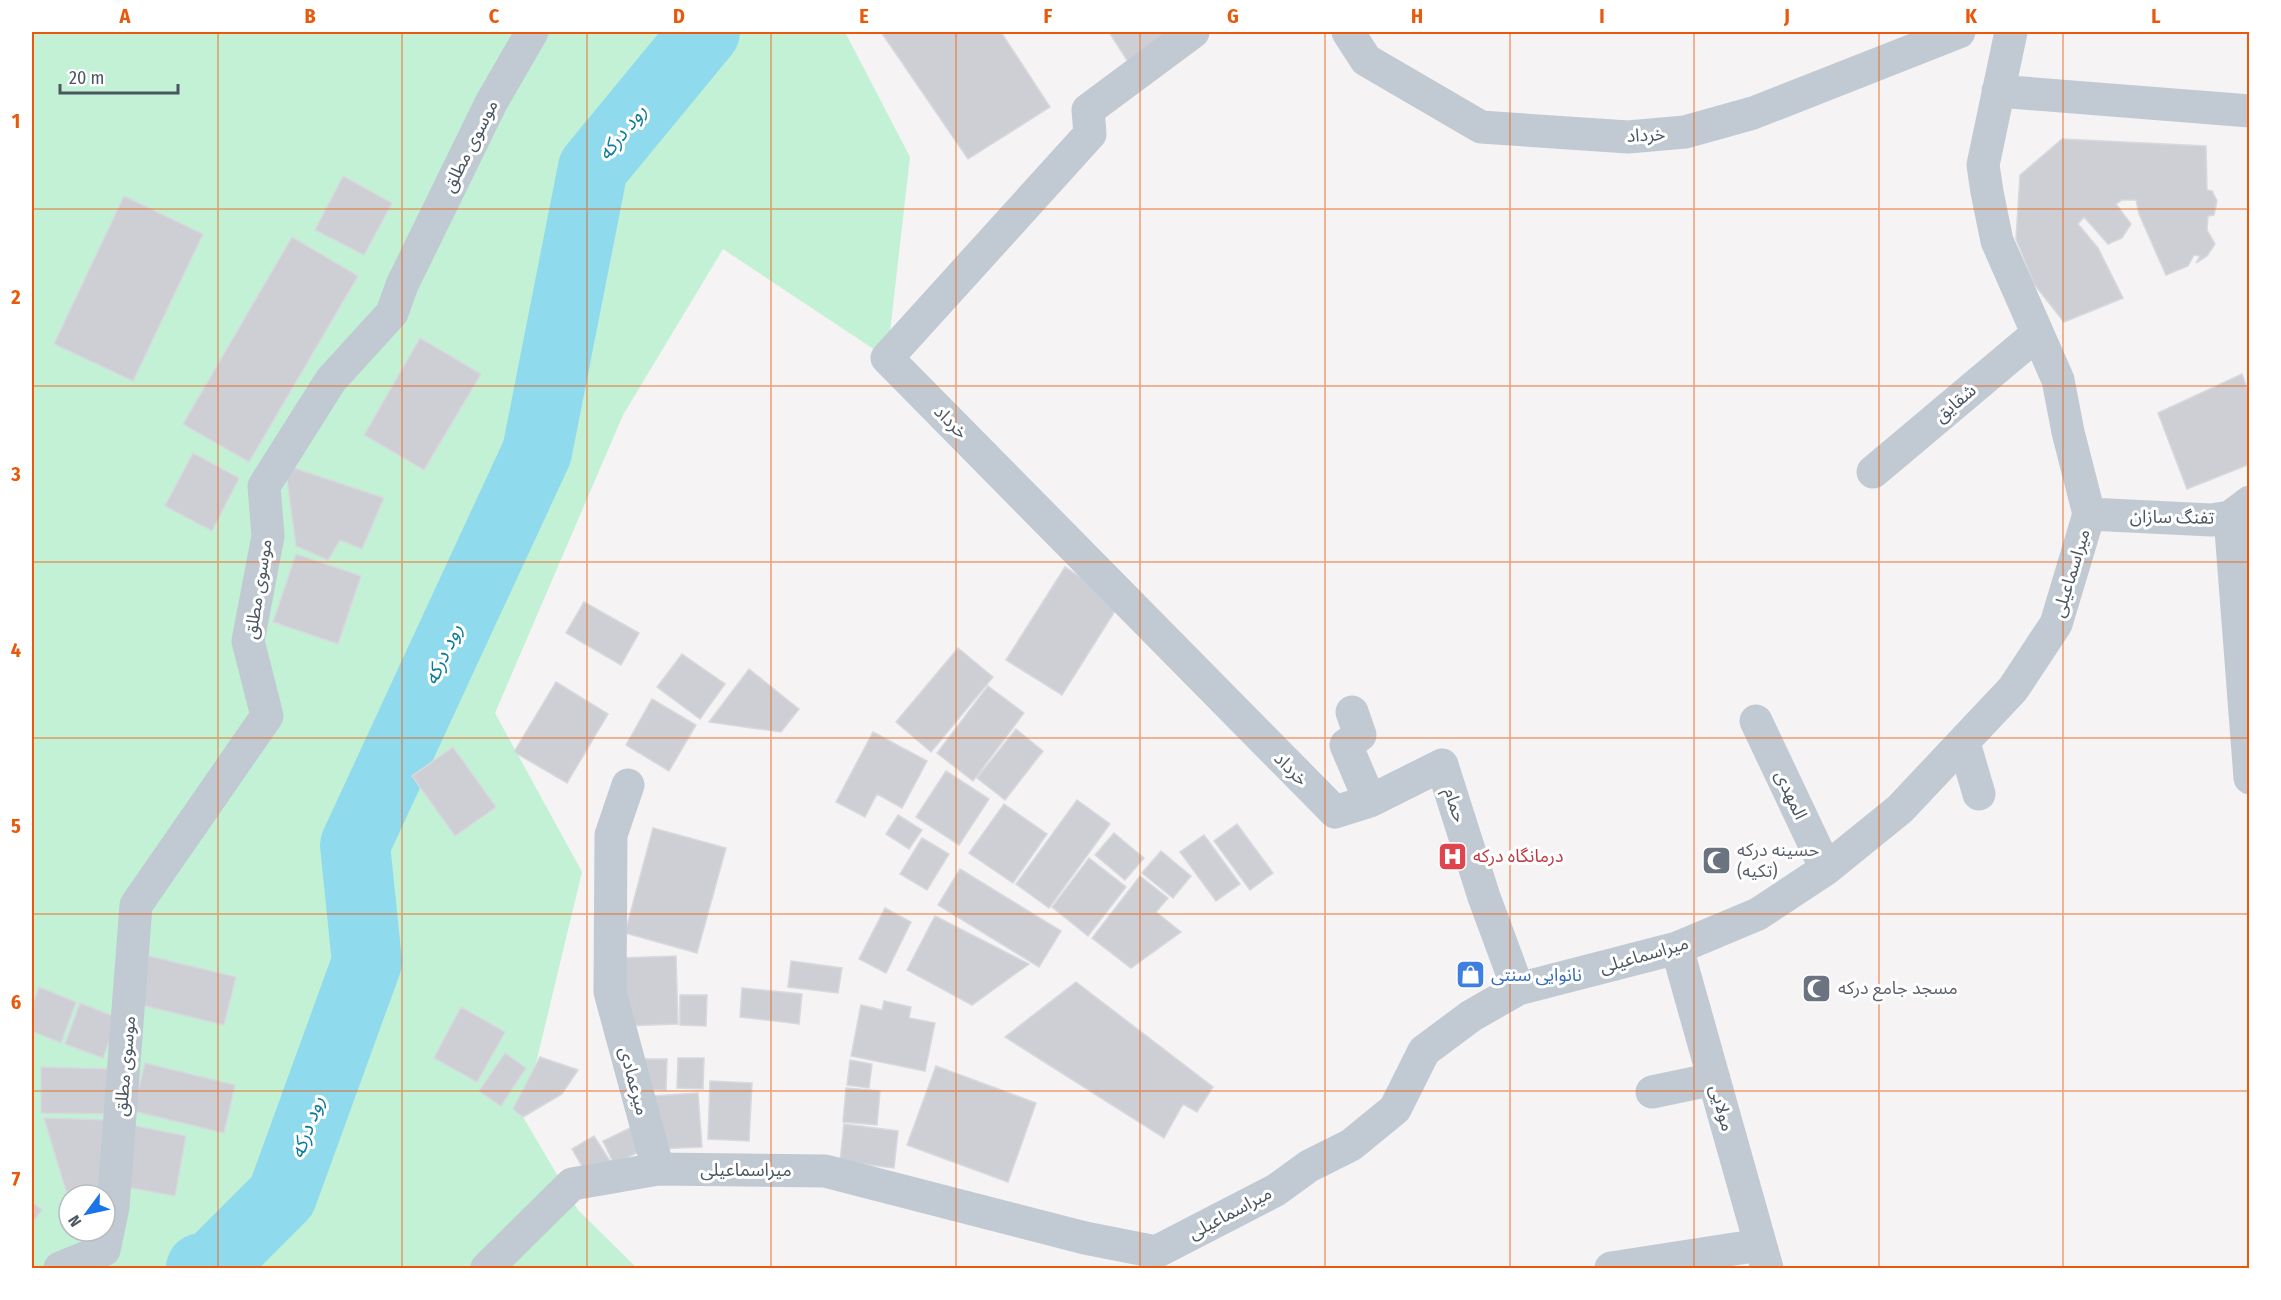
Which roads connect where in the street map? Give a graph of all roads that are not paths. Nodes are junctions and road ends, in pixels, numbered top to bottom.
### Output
1 (532, 32) edge
2 (1193, 32) edge
3 (1348, 32) edge
4 (1959, 32) edge
5 (2010, 32) edge
6 (1998, 91) junction
7 (2250, 111) edge
8 (2036, 335) junction
9 (1873, 472) dead end
10 (2240, 510) edge
11 (2089, 514) junction
12 (1352, 712) dead end
13 (1756, 721) dead end
14 (1964, 743) junction
15 (2250, 778) edge
16 (628, 784) dead end
17 (1979, 794) dead end
18 (1370, 801) junction
19 (1335, 812) joint
20 (1826, 869) junction
21 (1677, 948) junction
22 (1518, 989) junction
23 (1713, 1079) junction
24 (1652, 1092) dead end
25 (658, 1169) junction
26 (1764, 1257) edge
27 (60, 1269) edge
28 (487, 1269) edge
29 (1611, 1269) edge

1 - 27 street, موسوی مطلق
2 - 19 street, خرداد
3 - 4 street, خرداد
5 - 6 street, میراسماعیلی
6 - 7 street
6 - 8 street, میراسماعیلی
8 - 9 street, شقایق
8 - 11 street, میراسماعیلی
10 - 11 street, تفنگ سازان
10 - 15 street
11 - 14 street, میراسماعیلی
12 - 18 street
13 - 20 street, المهدی
14 - 17 street
14 - 20 street, میراسماعیلی
16 - 25 street, میرعمادی
18 - 19 street, حمام
18 - 22 street, حمام
20 - 21 street, میراسماعیلی
21 - 22 street, میراسماعیلی
21 - 23 street, مولایی
22 - 25 street, میراسماعیلی
23 - 24 street
23 - 26 street, مولایی
25 - 28 street, میراسماعیلی
26 - 29 street

